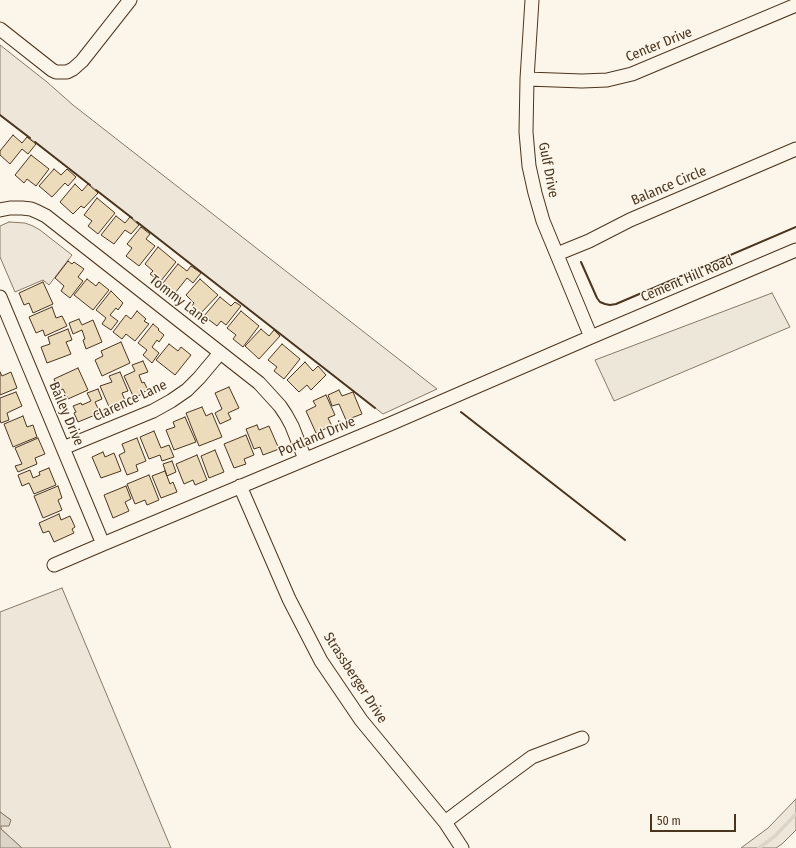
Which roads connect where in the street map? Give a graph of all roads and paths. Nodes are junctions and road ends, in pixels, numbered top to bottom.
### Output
1 (130, 0) edge
2 (532, 0) edge
3 (796, 5) edge
4 (0, 29) edge
5 (527, 80) junction
6 (796, 149) edge
7 (0, 210) edge
8 (796, 250) edge
9 (557, 254) junction
10 (0, 297) edge
11 (591, 337) junction
12 (220, 353) junction
13 (63, 448) junction
14 (305, 459) junction
15 (240, 486) junction
16 (103, 544) junction
17 (54, 565) dead end
18 (582, 738) dead end
19 (445, 822) junction
20 (462, 848) edge

1 - 4 street
2 - 5 street, Gulf Drive
3 - 5 street, Center Drive
5 - 9 street, Gulf Drive
6 - 9 street, Balance Circle
7 - 12 street, Tommy Lane
8 - 11 street, Cement Hill Road
9 - 11 street, Gulf Drive
10 - 13 street, Bailey Drive
11 - 14 street, Portland Drive
12 - 13 street, Clarence Lane
12 - 14 street, Tommy Lane
13 - 16 street, Bailey Drive
14 - 15 street, Portland Drive
15 - 16 street, Portland Drive
15 - 19 street, Strassberger Drive
16 - 17 street, Portland Drive
18 - 19 street
19 - 20 street, Strassberger Drive

